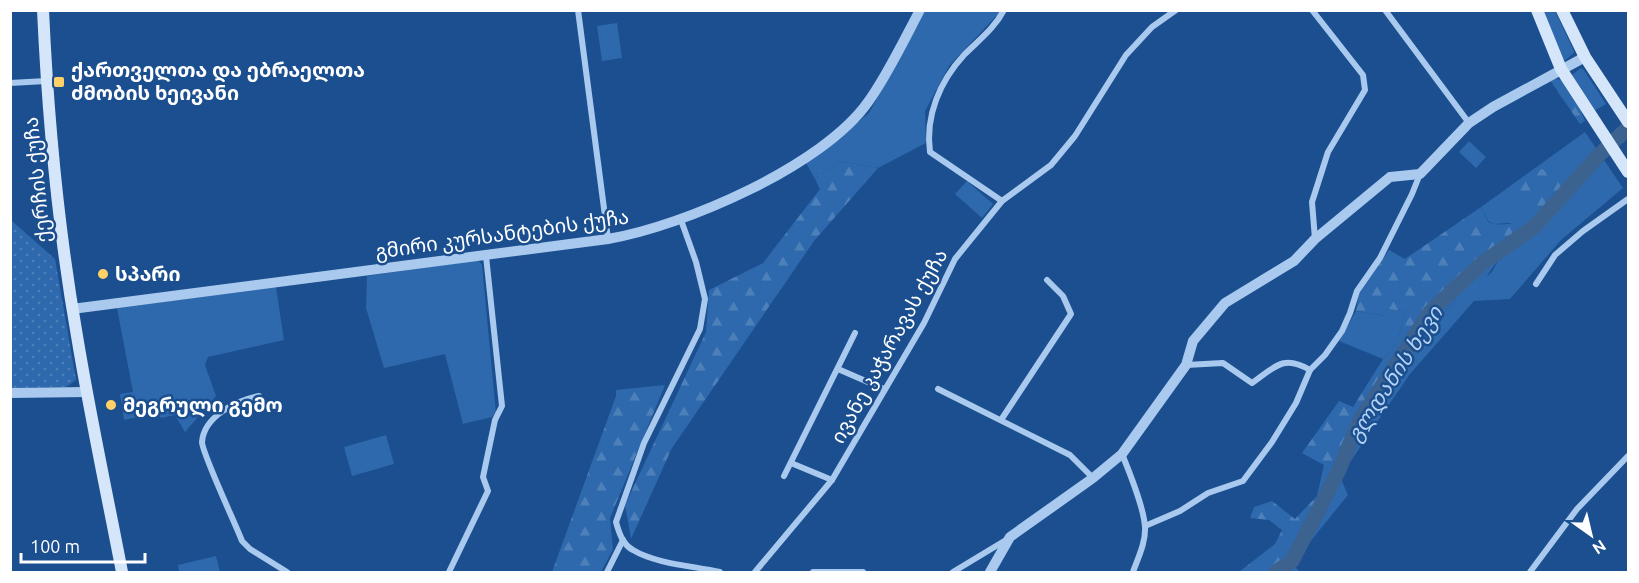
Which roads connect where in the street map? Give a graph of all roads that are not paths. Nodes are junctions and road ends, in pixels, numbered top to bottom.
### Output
1 (43, 10) edge
2 (578, 10) edge
3 (920, 10) edge
4 (1004, 10) edge
5 (1176, 10) edge
6 (1312, 10) edge
7 (1385, 10) edge
8 (1537, 10) edge
9 (1562, 10) edge
10 (1584, 57) junction
11 (1561, 69) junction
12 (46, 81) junction
13 (10, 83) edge
14 (1629, 122) edge
15 (1469, 123) junction
16 (1629, 172) edge
17 (1420, 174) junction
18 (1629, 199) edge
19 (1002, 201) junction
20 (681, 220) junction
21 (608, 239) junction
22 (1315, 239) junction
23 (486, 256) junction
24 (1047, 280) dead end
25 (1536, 284) dead end
26 (72, 309) junction
27 (855, 333) dead end
28 (1186, 365) junction
29 (838, 369) junction
30 (1310, 370) junction
31 (938, 388) dead end
32 (884, 389) junction
33 (87, 392) junction
34 (10, 393) edge
35 (259, 396) dead end
36 (1001, 420) junction
37 (1122, 454) junction
38 (1629, 456) edge
39 (791, 463) junction
40 (784, 476) dead end
41 (1093, 478) junction
42 (832, 480) junction
43 (1145, 526) junction
44 (1010, 537) junction
45 (623, 540) junction
46 (122, 573) edge
47 (287, 573) edge
48 (449, 573) edge
49 (607, 573) edge
50 (720, 573) edge
51 (755, 573) edge
52 (813, 573) edge
53 (863, 573) edge
54 (953, 573) edge
55 (990, 573) edge
56 (1132, 573) edge
57 (1530, 573) edge

1 - 12 main road, ქერჩის ქუჩა
2 - 21 street
3 - 20 street, გმირი კურსანტების ქუჩა
4 - 19 street
5 - 19 street, ივანე კაჭარავას ქუჩა
6 - 22 street
7 - 15 street
8 - 11 main road
9 - 10 main road
10 - 11 street
10 - 14 main road
11 - 15 street
11 - 16 main road
12 - 13 street
12 - 26 main road, ქერჩის ქუჩა
15 - 17 street
17 - 22 street
17 - 30 street
18 - 25 street
19 - 32 street, ივანე კაჭარავას ქუჩა
20 - 21 street, გმირი კურსანტების ქუჩა
20 - 45 street
21 - 23 street, გმირი კურსანტების ქუჩა
22 - 28 street
23 - 26 street, გმირი კურსანტების ქუჩა
23 - 48 street
24 - 36 street
26 - 33 main road, ქერჩის ქუჩა
27 - 29 street
28 - 30 street
28 - 37 street
29 - 32 street
29 - 39 street
30 - 43 street
31 - 36 street
32 - 42 street, ივანე კაჭარავას ქუჩა
33 - 34 street
33 - 46 main road, ქერჩის ქუჩა
35 - 47 street
36 - 41 street
37 - 41 street
37 - 43 street
38 - 57 street
39 - 40 street
39 - 42 street
41 - 44 street
42 - 51 street, ივანე კაჭარავას ქუჩა
43 - 56 street
44 - 54 street
44 - 55 street
45 - 49 street
45 - 50 street
52 - 53 street

